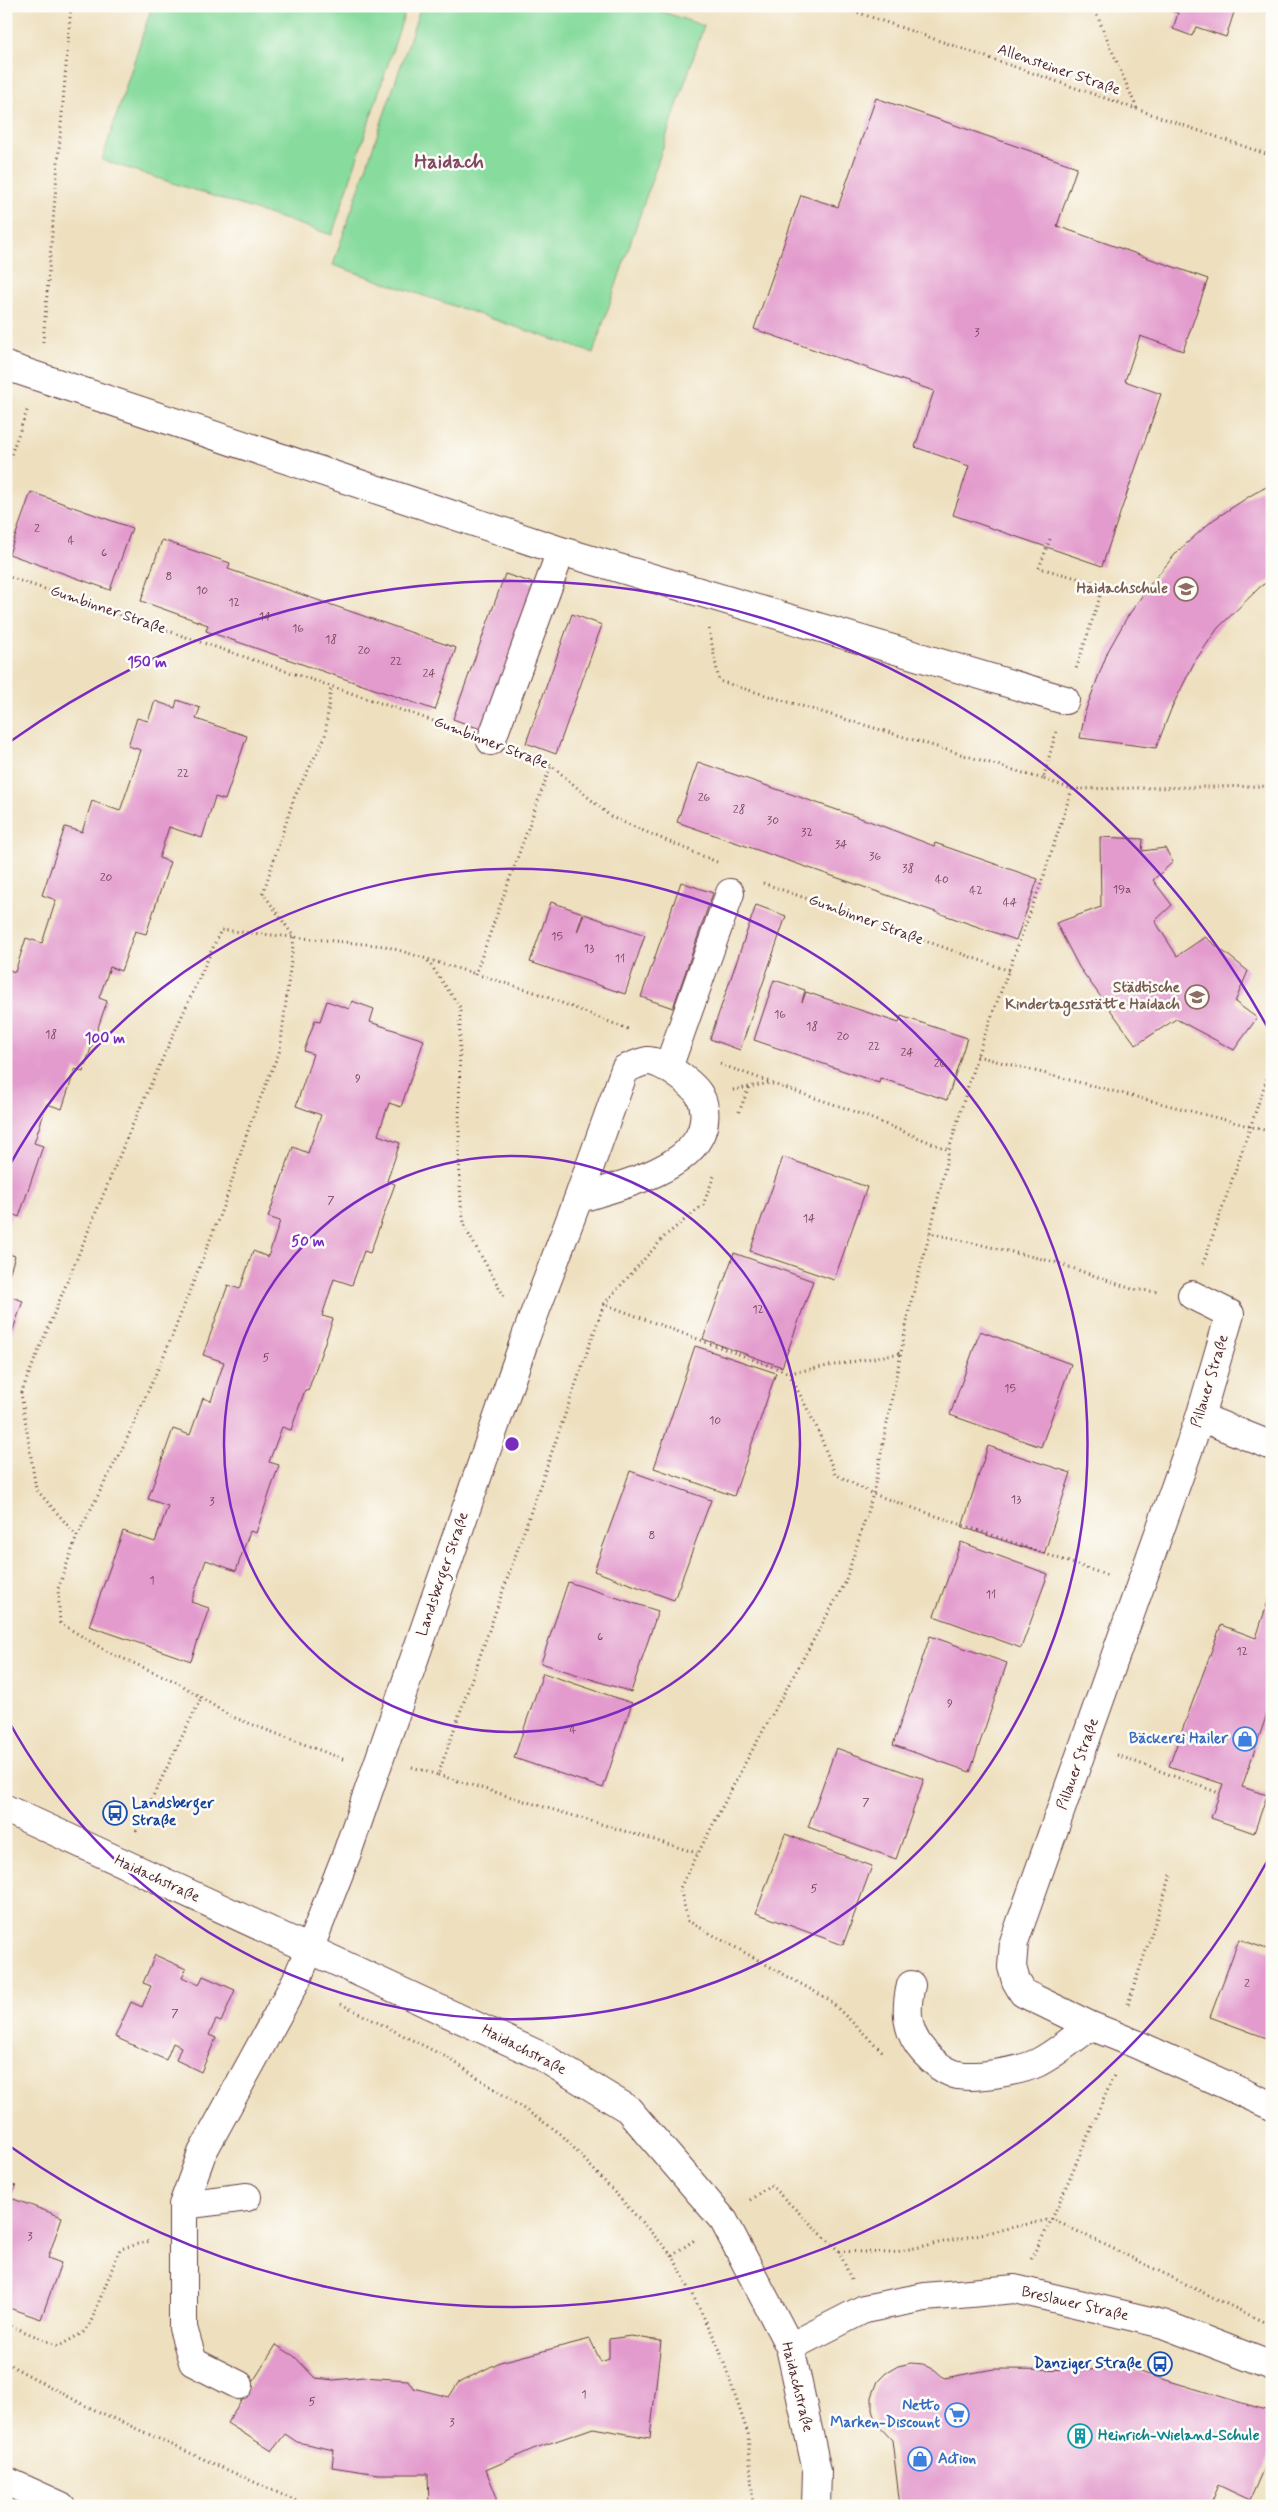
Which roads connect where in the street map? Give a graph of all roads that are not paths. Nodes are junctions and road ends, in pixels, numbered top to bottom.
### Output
1 (6, 366) edge
2 (561, 551) junction
3 (1065, 700) road end
4 (491, 741) road end
5 (730, 893) road end
6 (668, 1068) junction
7 (578, 1199) junction
8 (1192, 1296) road end
9 (1200, 1417) junction
10 (1272, 1446) edge
11 (6, 1808) edge
12 (309, 1950) junction
13 (911, 1985) dead end
14 (1091, 2026) junction
15 (1272, 2106) edge
16 (247, 2196) dead end
17 (183, 2205) junction
18 (790, 2347) junction
19 (1272, 2366) edge
20 (239, 2385) dead end
21 (6, 2481) edge
22 (61, 2506) edge
23 (816, 2506) edge

1 - 2 street
2 - 3 street
2 - 4 street
5 - 6 street
6 - 7 street, Landsberger Straße
6 - 7 street
7 - 12 street, Landsberger Straße
8 - 9 street, Pillauer Straße
9 - 10 street
9 - 14 street, Pillauer Straße
11 - 12 street, Haidachstraße
12 - 17 street, Landsberger Straße
12 - 18 street, Haidachstraße
13 - 14 street
14 - 15 street, Pillauer Straße
16 - 17 street
17 - 20 street
18 - 19 street, Breslauer Straße
18 - 23 street, Haidachstraße
21 - 22 street

